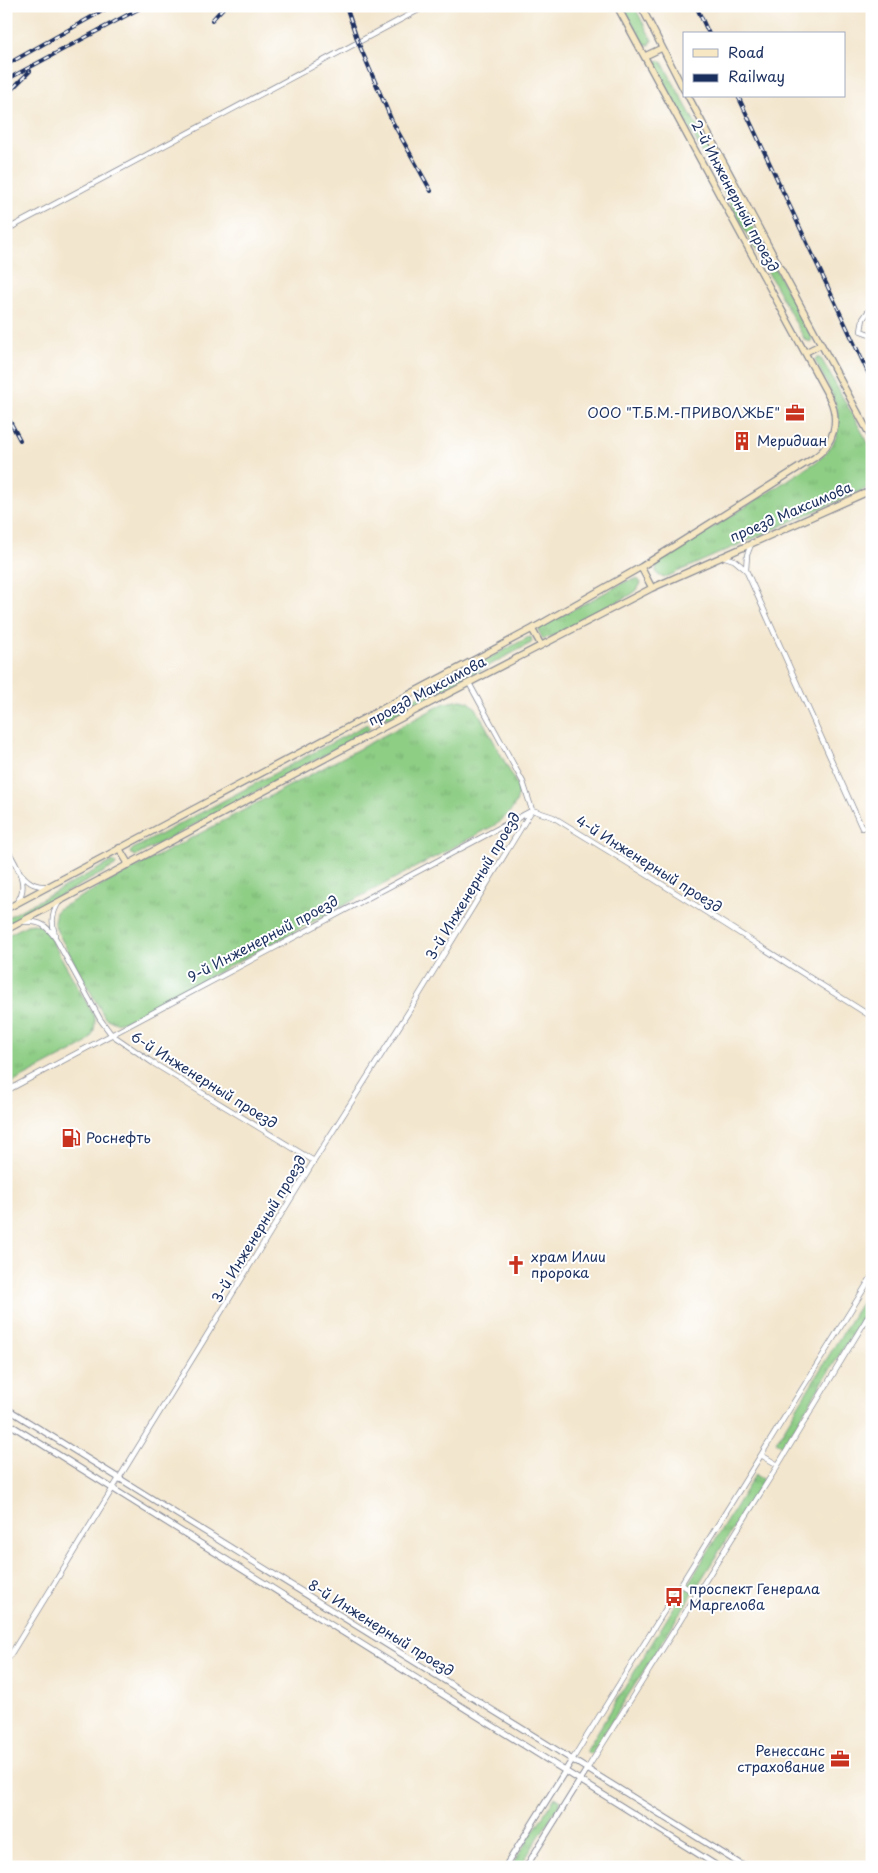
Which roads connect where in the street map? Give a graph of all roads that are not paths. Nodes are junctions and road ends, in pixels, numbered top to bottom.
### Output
1 (426, 6) edge
2 (617, 6) edge
3 (641, 6) edge
4 (662, 48) junction
5 (645, 56) junction
6 (683, 88) edge
7 (689, 98) edge
8 (6, 230) edge
9 (872, 306) edge
10 (872, 335) edge
11 (820, 345) junction
12 (806, 352) junction
13 (830, 398) joint
14 (872, 439) edge
15 (870, 491) edge
16 (753, 542) junction
17 (721, 556) junction
18 (641, 567) junction
19 (746, 570) junction
20 (652, 588) junction
21 (532, 629) junction
22 (541, 645) junction
23 (469, 683) junction
24 (374, 714) junction
25 (382, 728) junction
26 (532, 810) junction
27 (862, 828) dead end
28 (6, 847) edge
29 (119, 848) junction
30 (129, 865) junction
31 (20, 872) junction
32 (50, 886) junction
33 (60, 901) junction
34 (15, 905) junction
35 (6, 909) edge
36 (21, 922) junction
37 (6, 930) edge
38 (56, 938) junction
39 (872, 1017) edge
40 (111, 1034) junction
41 (6, 1090) edge
42 (314, 1162) junction
43 (872, 1276) edge
44 (872, 1310) edge
45 (6, 1408) edge
46 (6, 1422) edge
47 (761, 1455) junction
48 (778, 1465) junction
49 (120, 1478) junction
50 (113, 1488) junction
51 (202, 1529) junction
52 (195, 1539) junction
53 (682, 1585) junction
54 (697, 1592) junction
55 (6, 1662) edge
56 (572, 1760) junction
57 (587, 1769) junction
58 (565, 1770) junction
59 (580, 1780) junction
60 (623, 1792) junction
61 (616, 1802) junction
62 (6, 1862) edge
63 (14, 1867) edge
64 (505, 1867) edge
65 (526, 1867) edge
66 (719, 1867) edge
67 (745, 1867) edge

1 - 8 street
2 - 5 main road, 2-й Инженерный проезд
3 - 4 main road
4 - 5 main road
4 - 6 main road
5 - 12 main road, 2-й Инженерный проезд
7 - 11 main road, 2-й Инженерный проезд
9 - 10 street
11 - 12 main road
11 - 14 main road, 2-й Инженерный проезд
12 - 13 main road, 2-й Инженерный проезд
13 - 18 main road, проезд Максимова
15 - 16 main road, проезд Максимова
16 - 17 main road, проезд Максимова
16 - 19 street
17 - 19 street
17 - 20 main road, проезд Максимова
18 - 20 main road
18 - 21 main road, проезд Максимова
19 - 27 street
20 - 22 main road, проезд Максимова
21 - 22 main road
21 - 24 main road, проезд Максимова
22 - 23 main road, проезд Максимова
23 - 25 main road, проезд Максимова
23 - 26 street
24 - 25 main road
24 - 29 main road, проезд Максимова
25 - 30 main road, проезд Максимова
26 - 39 street, 4-й Инженерный проезд
26 - 40 street, 9-й Инженерный проезд
26 - 42 street, 3-й Инженерный проезд
28 - 31 street
29 - 30 main road
29 - 32 main road, проезд Максимова
30 - 33 main road, проезд Максимова
31 - 32 street
31 - 34 street
32 - 34 main road, проезд Максимова
33 - 36 main road, проезд Максимова
33 - 38 street
34 - 35 main road, проезд Максимова
36 - 37 main road, проезд Максимова
36 - 38 street, 6-й Инженерный проезд
38 - 40 street, 6-й Инженерный проезд
40 - 41 street, 9-й Инженерный проезд
40 - 42 street, 6-й Инженерный проезд
42 - 49 street, 3-й Инженерный проезд
43 - 47 street
44 - 48 street
45 - 49 street, 8-й Инженерный проезд
46 - 50 street, 8-й Инженерный проезд
47 - 48 street
47 - 53 street
48 - 54 street
49 - 50 street, 3-й Инженерный проезд
49 - 51 street, 8-й Инженерный проезд
50 - 52 street, 8-й Инженерный проезд
50 - 55 street, 3-й Инженерный проезд
51 - 52 street
51 - 56 street, 8-й Инженерный проезд
52 - 58 street, 8-й Инженерный проезд
53 - 54 street
53 - 56 street
54 - 57 street
56 - 57 street, 8-й Инженерный проезд
56 - 58 street
57 - 59 street
57 - 60 street, 8-й Инженерный проезд
58 - 59 street, 8-й Инженерный проезд
58 - 64 street
59 - 61 street, 8-й Инженерный проезд
59 - 65 street
60 - 61 street
60 - 67 street, 8-й Инженерный проезд
61 - 66 street, 8-й Инженерный проезд
62 - 63 street

